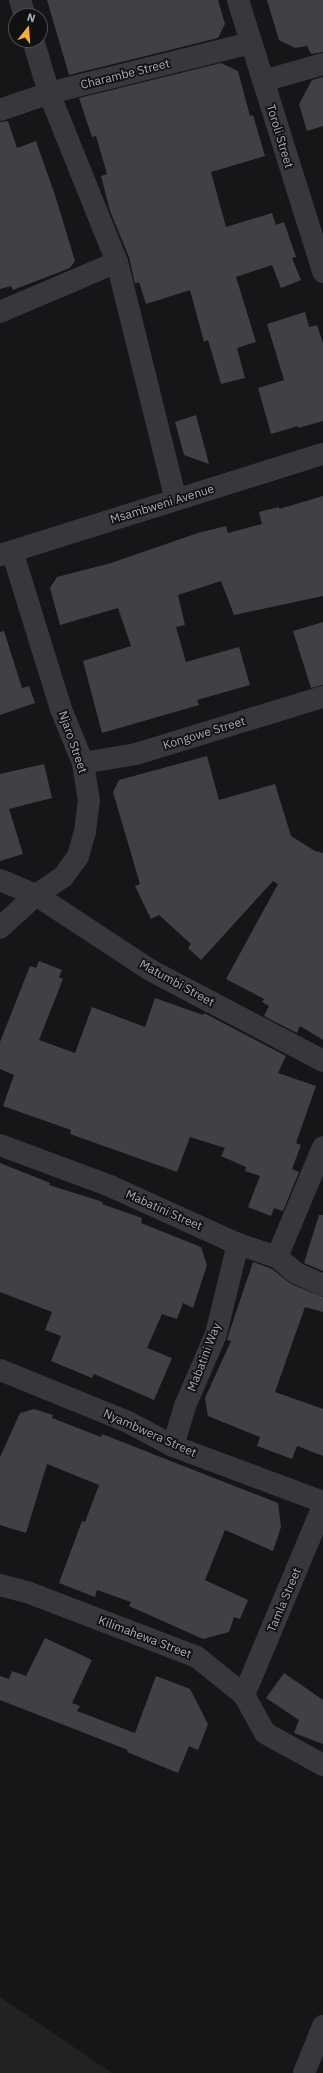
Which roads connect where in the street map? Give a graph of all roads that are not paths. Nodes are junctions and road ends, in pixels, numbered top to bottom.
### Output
1 (238, 0) edge
2 (251, 43) junction
3 (35, 48) edge
4 (323, 64) edge
5 (263, 81) junction
6 (49, 93) junction
7 (0, 110) edge
8 (117, 262) junction
9 (323, 272) edge
10 (0, 312) edge
11 (323, 454) edge
12 (176, 500) junction
13 (6, 553) edge
14 (323, 696) edge
15 (83, 763) junction
16 (0, 880) edge
17 (36, 895) junction
18 (0, 928) edge
19 (323, 1061) edge
20 (0, 1144) edge
21 (323, 1147) edge
22 (238, 1244) junction
23 (277, 1257) junction
24 (323, 1285) edge
25 (0, 1370) edge
26 (173, 1446) junction
27 (323, 1502) edge
28 (323, 1506) edge
29 (0, 1585) edge
30 (244, 1695) junction
31 (323, 1765) edge
32 (323, 2026) edge
33 (304, 2073) edge

1 - 2 street, Toroli Street
2 - 5 street, Toroli Street
2 - 6 street, Charambe Street
3 - 6 street
4 - 5 street
5 - 9 street, Toroli Street
6 - 7 street, Charambe Street
6 - 8 street
8 - 10 street
8 - 12 street
11 - 12 street, Msambweni Avenue
12 - 13 street, Msambweni Avenue
13 - 15 street, Njaro Street
14 - 15 street, Kongowe Street
15 - 17 street, Njaro Street
16 - 17 street, Matumbi Street
17 - 18 street, Njaro Street
17 - 19 street, Matumbi Street
20 - 22 street, Mabatini Street
21 - 23 street
22 - 23 street, Mabatini Street
22 - 26 street, Mabatini Way
23 - 24 street, Mabatini Street
25 - 26 street, Nyambwera Street
26 - 27 street, Nyambwera Street
28 - 30 street, Tamla Street
29 - 30 street, Kilimahewa Street
30 - 31 street, Kilimahewa Street
32 - 33 street

